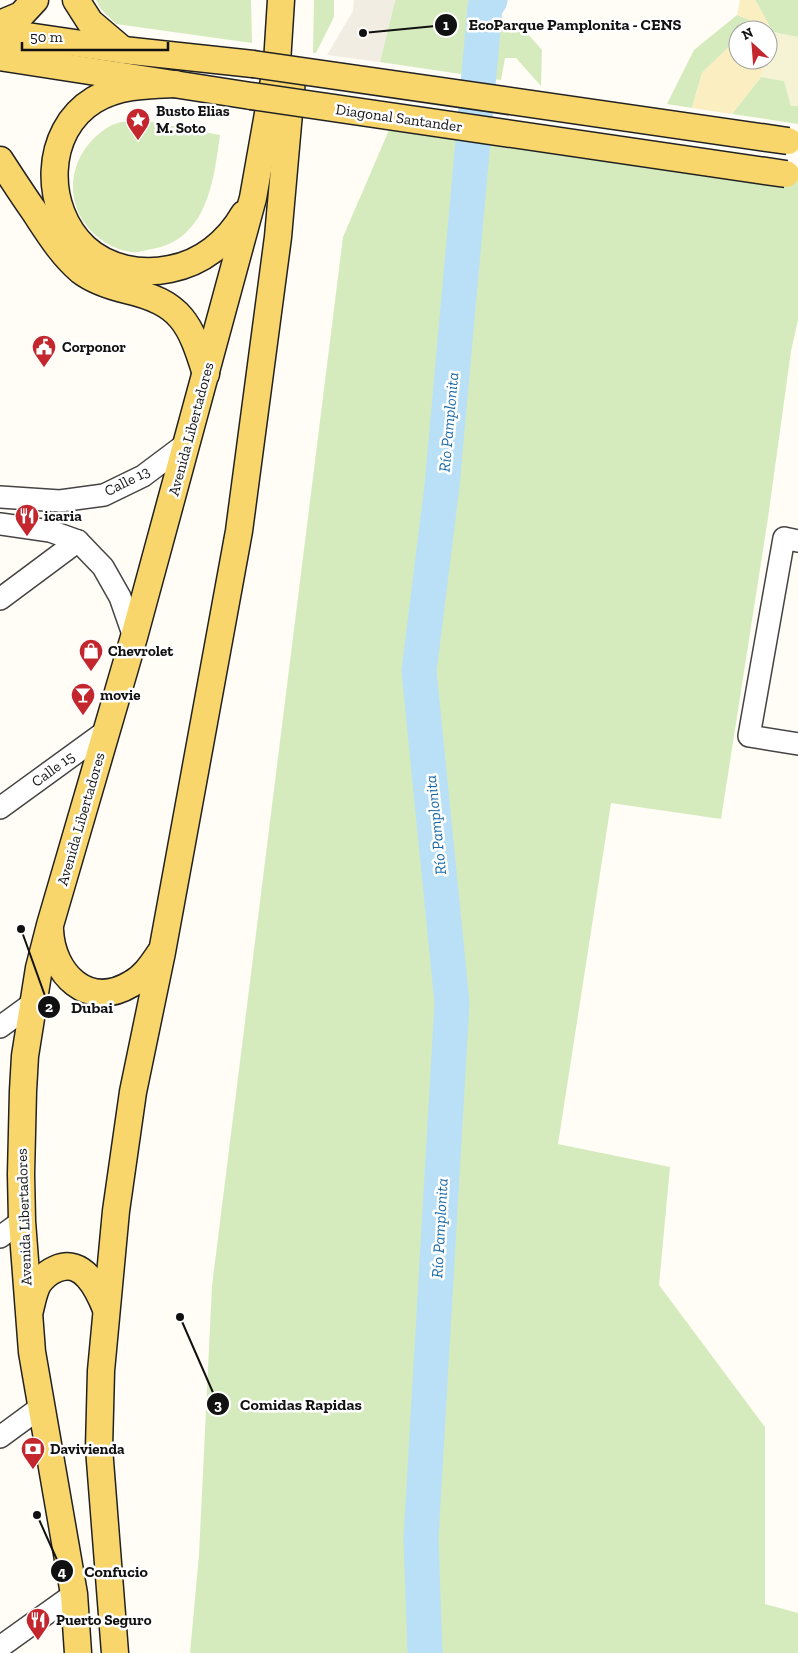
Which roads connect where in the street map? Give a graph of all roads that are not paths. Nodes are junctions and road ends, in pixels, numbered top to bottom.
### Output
1 (35, 0) edge
2 (76, 0) edge
3 (284, 0) edge
4 (0, 24) edge
5 (0, 32) edge
6 (122, 50) junction
7 (0, 57) edge
8 (175, 84) junction
9 (793, 141) edge
10 (2, 167) edge
11 (792, 175) edge
12 (253, 198) junction
13 (206, 374) junction
14 (187, 443) junction
15 (0, 497) edge
16 (0, 524) edge
17 (78, 541) junction
18 (798, 541) edge
19 (0, 599) edge
20 (134, 636) junction
21 (106, 731) junction
22 (798, 744) edge
23 (0, 808) edge
24 (50, 925) junction
25 (162, 952) junction
26 (33, 1003) junction
27 (0, 1028) edge
28 (22, 1221) junction
29 (0, 1238) edge
30 (106, 1310) junction
31 (28, 1315) junction
32 (40, 1407) junction
33 (0, 1437) edge
34 (74, 1594) junction
35 (0, 1647) edge
36 (78, 1653) edge
37 (115, 1653) edge

1 - 4 main road
2 - 6 main road
3 - 12 main road, Avenida Libertadores
3 - 25 main road, Avenida Libertadores
5 - 6 main road
6 - 9 main road, bridge
7 - 8 main road, Diagonal Santander
8 - 11 main road, Diagonal Santander, bridge
8 - 12 main road
10 - 13 main road
12 - 13 main road, Avenida Libertadores
13 - 14 main road, Avenida Libertadores
14 - 15 street, Calle 13
14 - 20 main road, Avenida Libertadores
16 - 17 street
17 - 19 street
17 - 20 street
18 - 22 street
20 - 21 main road, Avenida Libertadores
21 - 23 street, Calle 15
21 - 24 main road, Avenida Libertadores
24 - 25 main road
24 - 26 main road, Avenida Libertadores
25 - 30 main road, Avenida Libertadores
26 - 27 street
26 - 28 main road, Avenida Libertadores
28 - 29 street
28 - 31 main road, Avenida Libertadores
30 - 31 main road
30 - 37 main road, Avenida Libertadores
31 - 32 main road, Avenida Libertadores
32 - 33 street
32 - 34 main road, Avenida Libertadores
34 - 35 street
34 - 36 main road, Avenida Libertadores

